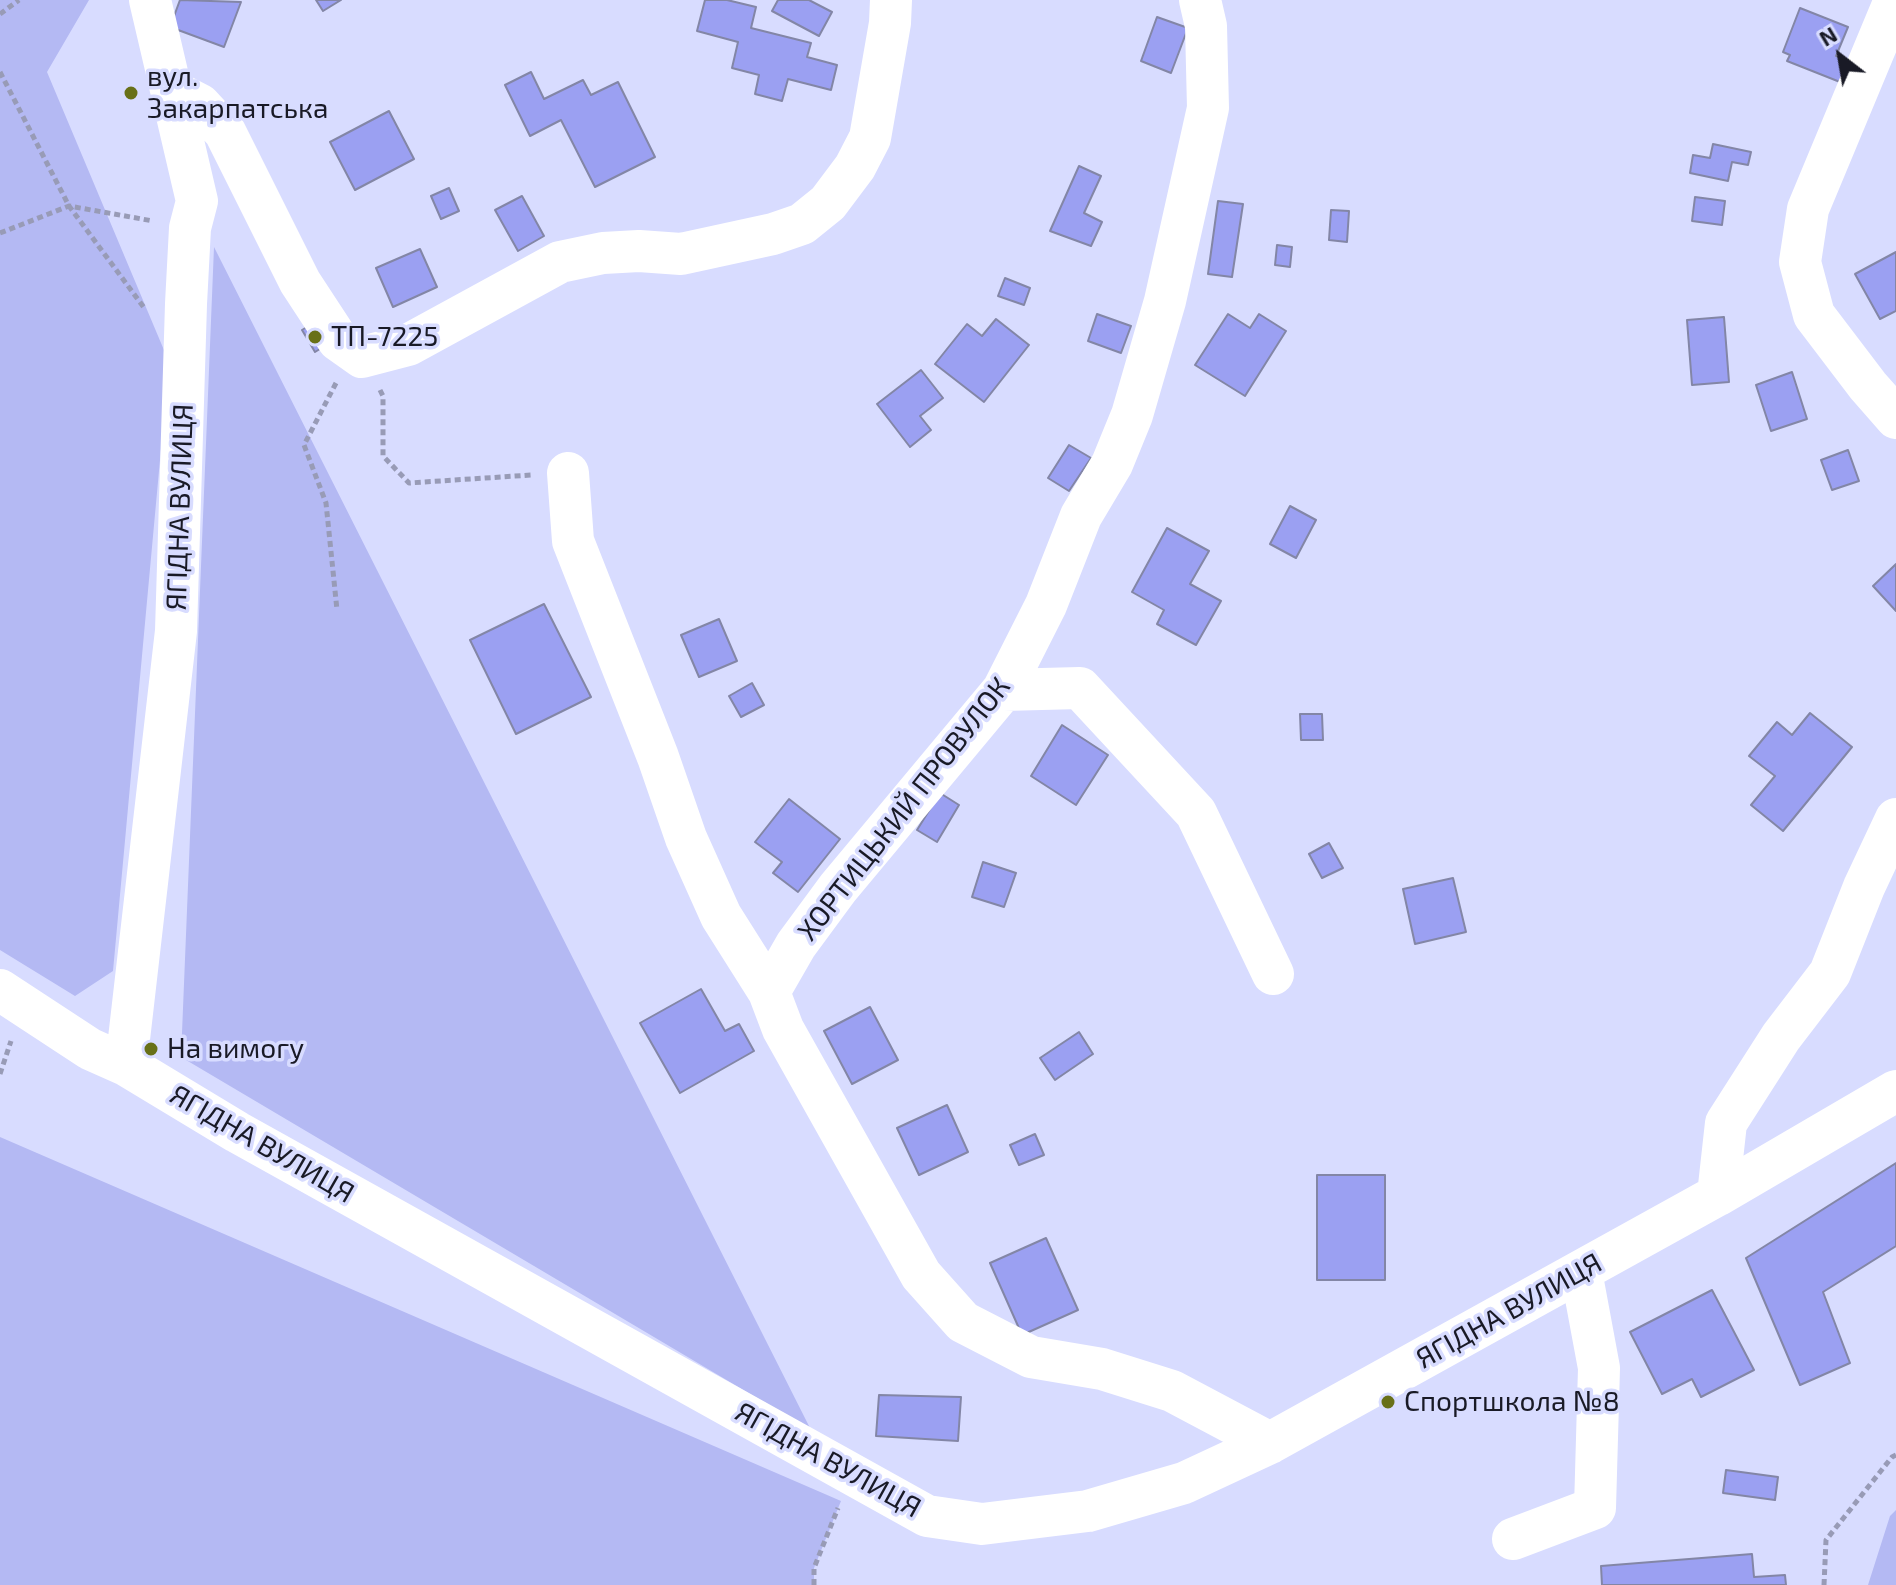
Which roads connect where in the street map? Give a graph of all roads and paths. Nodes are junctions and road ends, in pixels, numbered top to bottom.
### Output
1 (19, 0) edge
2 (150, 0) edge
3 (891, 0) edge
4 (1200, 0) edge
5 (1895, 0) edge
6 (0, 14) edge
7 (0, 72) edge
8 (171, 90) junction
9 (69, 206) junction
10 (190, 228) junction
11 (0, 233) edge
12 (149, 313) dead end
13 (338, 340) junction
14 (383, 396) dead end
15 (1896, 418) edge
16 (568, 473) joint
17 (337, 610) dead end
18 (1003, 690) junction
19 (1896, 819) edge
20 (1273, 974) dead end
21 (0, 990) edge
22 (769, 992) junction
23 (126, 1065) junction
24 (1896, 1091) edge
25 (1718, 1195) junction
26 (1581, 1271) junction
27 (1270, 1443) junction
28 (1896, 1455) edge
29 (851, 1474) junction
30 (1513, 1539) dead end
31 (814, 1585) edge
32 (1824, 1585) edge

1 - 6 path
2 - 8 street, ЯГІДНА ВУЛИЦЯ
3 - 13 street
4 - 18 street, ХОРТИЦЬКИЙ ПРОВУЛОК
5 - 15 street
7 - 9 path
8 - 10 street, ЯГІДНА ВУЛИЦЯ
8 - 13 street
9 - 10 path
9 - 11 path
9 - 12 path
10 - 23 street, ЯГІДНА ВУЛИЦЯ
13 - 17 path
14 - 16 path
16 - 22 street
18 - 20 street
18 - 22 street, ХОРТИЦЬКИЙ ПРОВУЛОК
19 - 25 street
21 - 23 street, ЯГІДНА ВУЛИЦЯ
22 - 27 street
23 - 29 street, ЯГІДНА ВУЛИЦЯ
24 - 25 street, ЯГІДНА ВУЛИЦЯ
25 - 26 street, ЯГІДНА ВУЛИЦЯ
26 - 27 street, ЯГІДНА ВУЛИЦЯ
26 - 30 street
27 - 29 street, ЯГІДНА ВУЛИЦЯ
28 - 32 path
29 - 31 path

